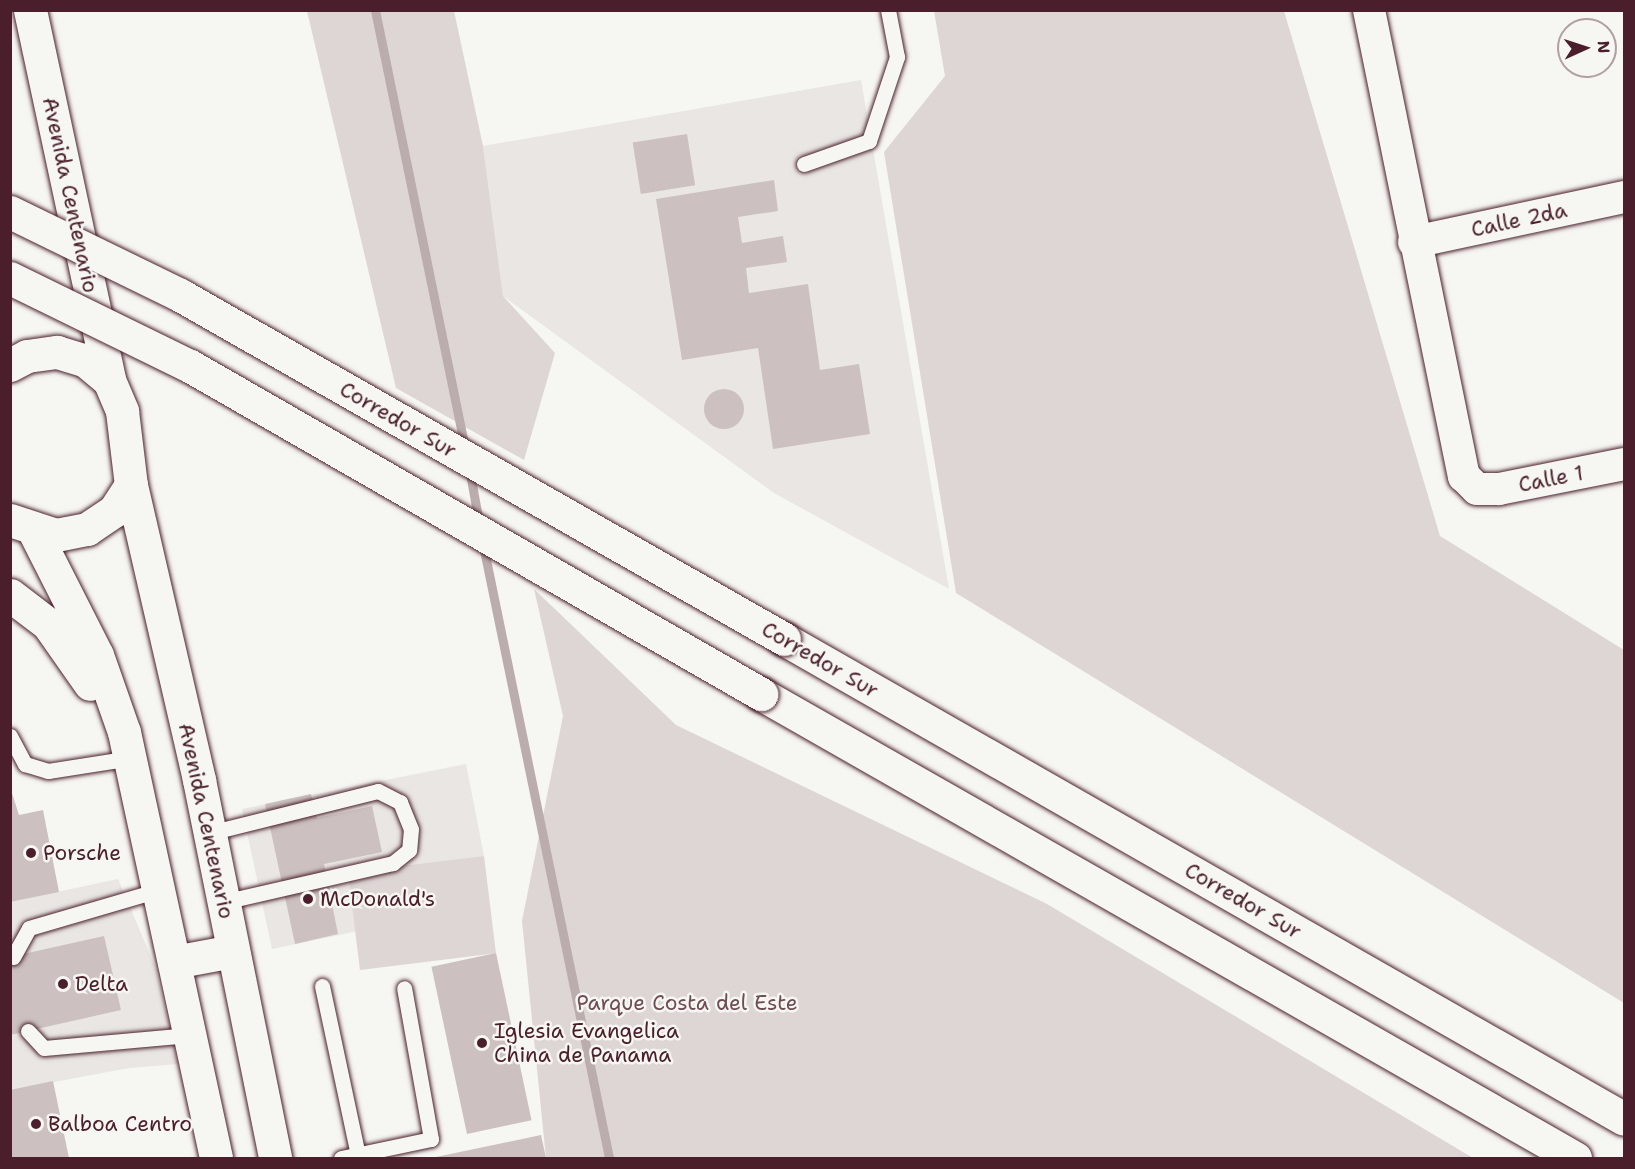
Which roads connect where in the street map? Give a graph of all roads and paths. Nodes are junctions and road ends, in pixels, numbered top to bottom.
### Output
1 (30, 10) edge
2 (888, 10) edge
3 (1369, 10) edge
4 (804, 164) dead end
5 (1624, 197) edge
6 (10, 212) edge
7 (1414, 242) junction
8 (10, 278) edge
9 (10, 365) edge
10 (110, 380) junction
11 (1624, 464) edge
12 (131, 484) junction
13 (22, 525) edge
14 (10, 595) edge
15 (10, 736) edge
16 (128, 745) junction
17 (209, 833) junction
18 (159, 890) junction
19 (223, 902) junction
20 (233, 951) junction
21 (13, 957) dead end
22 (174, 962) junction
23 (322, 986) dead end
24 (404, 988) dead end
25 (28, 1031) dead end
26 (189, 1035) junction
27 (1624, 1119) edge
28 (358, 1155) junction
29 (216, 1158) edge
30 (275, 1158) edge
31 (341, 1158) edge
32 (1575, 1158) edge

1 - 10 main road, Avenida Centenario
2 - 4 lane
3 - 7 street
5 - 7 street, Calle 2da
6 - 27 main road, Corredor Sur, bridge
7 - 11 street, Calle 1
8 - 32 main road, bridge
9 - 10 main road
10 - 12 main road, Avenida Centenario
12 - 13 main road
12 - 17 main road, Avenida Centenario
13 - 16 main road
14 - 16 main road
15 - 16 lane
16 - 18 main road
17 - 19 main road, Avenida Centenario
17 - 19 lane
18 - 21 lane
18 - 22 main road
19 - 20 main road, Avenida Centenario
20 - 22 main road
20 - 30 main road, Avenida Centenario
22 - 26 main road
23 - 28 lane
24 - 28 lane
25 - 26 lane
26 - 29 main road
28 - 31 lane

